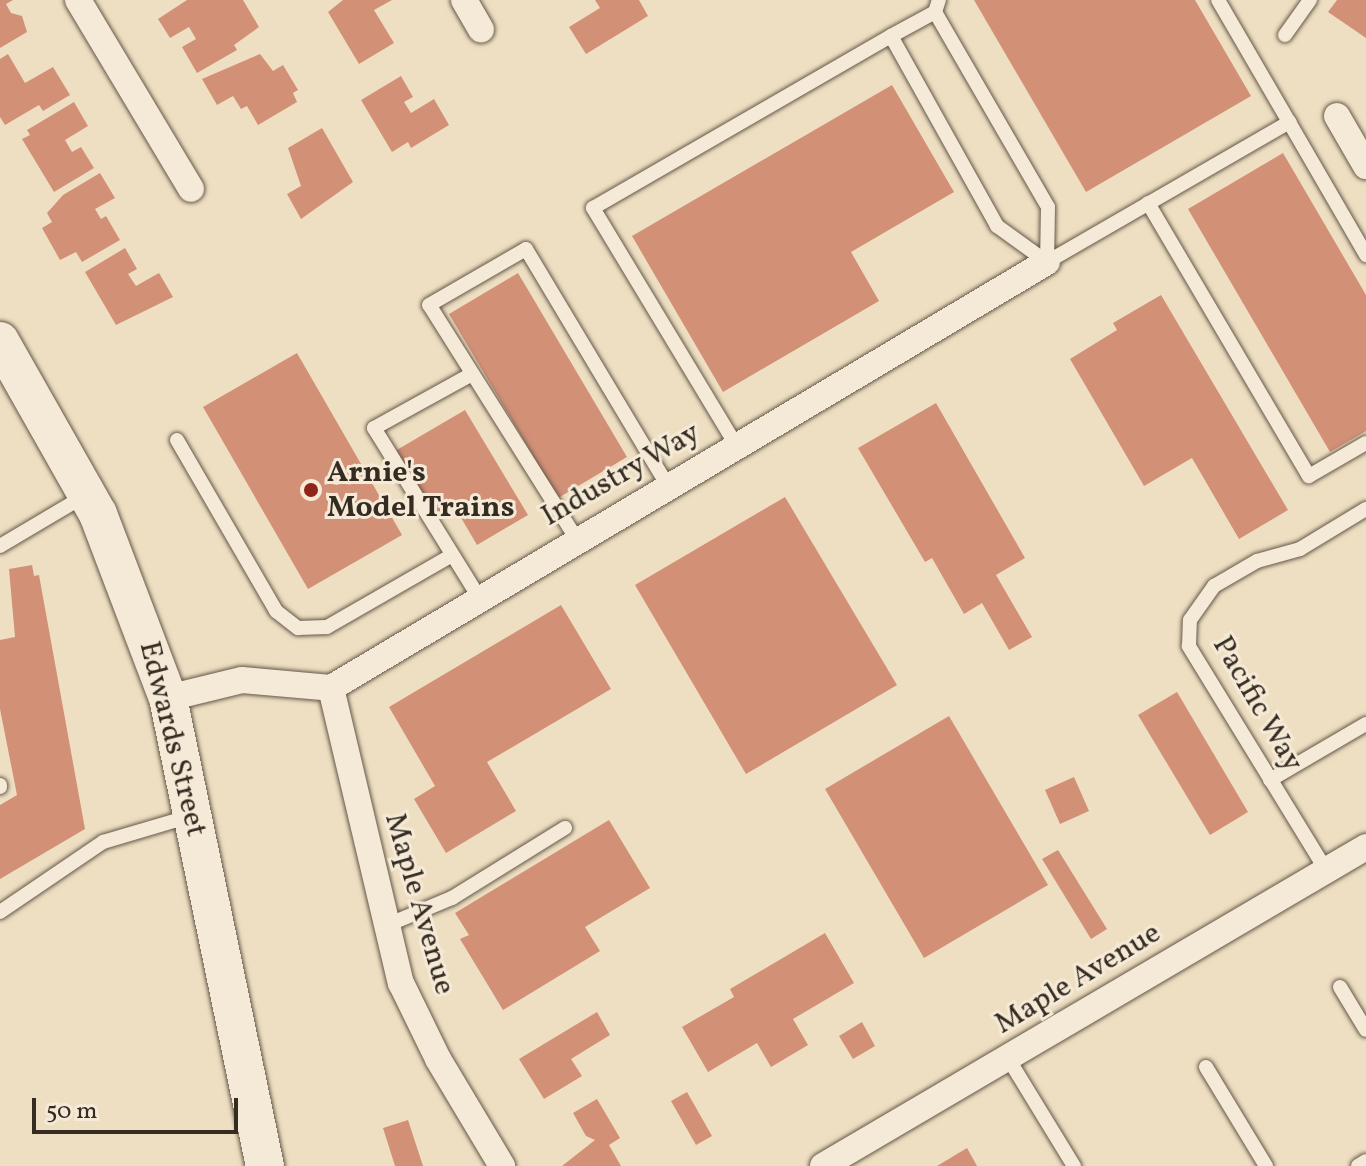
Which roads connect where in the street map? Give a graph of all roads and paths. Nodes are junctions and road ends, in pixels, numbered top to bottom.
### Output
1 (78, 0) edge
2 (464, 0) edge
3 (1218, 0) edge
4 (1310, 0) edge
5 (937, 6) edge
6 (481, 30) dead end
7 (1285, 35) dead end
8 (891, 36) junction
9 (1337, 116) dead end
10 (1289, 122) junction
11 (1366, 166) edge
12 (191, 189) dead end
13 (1148, 203) junction
14 (1366, 255) edge
15 (1047, 262) junction
16 (2, 349) edge
17 (472, 374) junction
18 (177, 440) dead end
19 (1366, 443) edge
20 (736, 445) junction
21 (667, 485) junction
22 (87, 494) junction
23 (1366, 509) edge
24 (576, 538) junction
25 (0, 546) edge
26 (452, 555) junction
27 (478, 596) junction
28 (331, 688) junction
29 (168, 698) junction
30 (1366, 724) edge
31 (1270, 780) junction
32 (193, 815) junction
33 (565, 828) dead end
34 (1366, 847) edge
35 (1326, 870) junction
36 (0, 912) edge
37 (385, 926) junction
38 (1340, 987) dead end
39 (1366, 1030) edge
40 (1008, 1058) junction
41 (1206, 1067) dead end
42 (1366, 1161) edge
43 (265, 1166) edge
44 (502, 1166) edge
45 (823, 1166) edge
46 (1074, 1166) edge
47 (1266, 1166) edge
48 (1358, 1166) edge

1 - 12 street
2 - 6 street
3 - 10 lane
4 - 7 lane
5 - 8 lane
5 - 15 lane
8 - 15 lane
8 - 20 lane
9 - 11 street
10 - 13 lane
10 - 14 lane
13 - 15 lane
13 - 19 lane
15 - 20 street, Industry Way
16 - 22 street, Edwards Street
17 - 21 lane
17 - 24 lane
17 - 26 lane
18 - 26 lane
20 - 21 street, Industry Way
21 - 24 street, Industry Way
22 - 25 lane
22 - 29 street, Edwards Street
23 - 31 lane, Pacific Way
24 - 27 street, Industry Way
26 - 27 lane
27 - 28 street, Industry Way
28 - 29 street
28 - 37 street, Maple Avenue
29 - 32 street, Edwards Street
30 - 31 lane
31 - 35 lane, Pacific Way
32 - 36 lane
32 - 43 street, Edwards Street
33 - 37 lane
34 - 35 street, Maple Avenue
35 - 40 street, Maple Avenue
37 - 44 street, Maple Avenue
38 - 39 lane
40 - 45 street, Maple Avenue
40 - 46 lane
41 - 47 lane
42 - 48 lane

